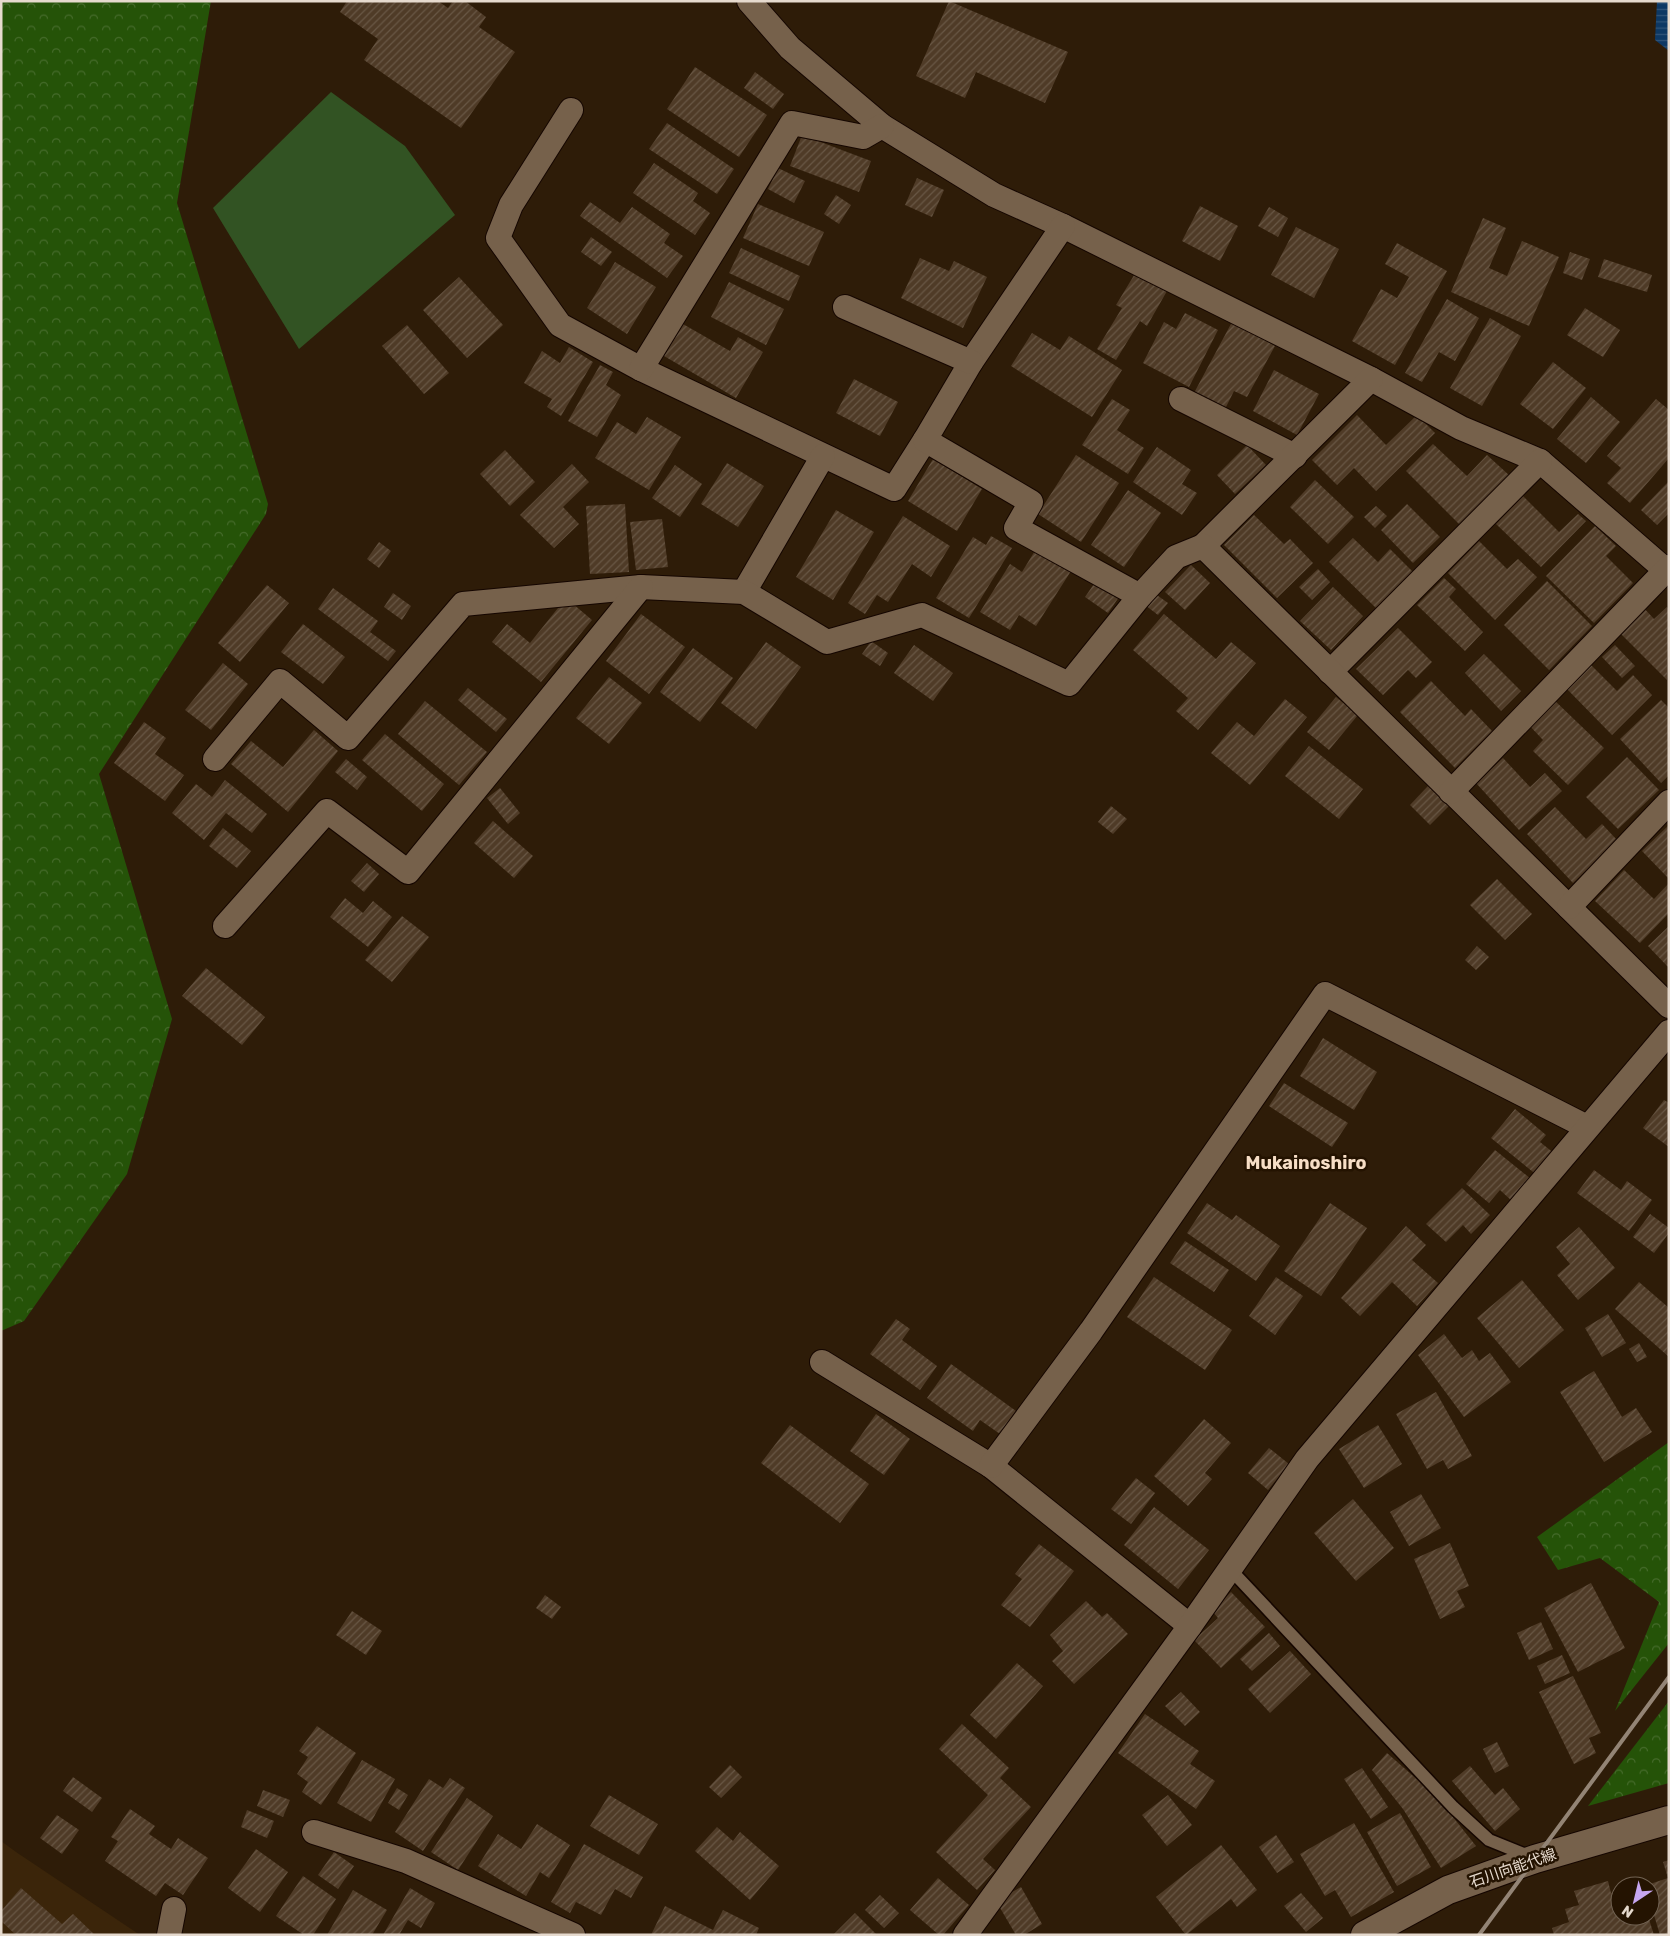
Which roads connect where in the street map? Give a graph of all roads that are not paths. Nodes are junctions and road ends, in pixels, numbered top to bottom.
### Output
1 (749, 1) edge
2 (571, 110) dead end
3 (882, 126) junction
4 (1063, 226) junction
5 (845, 306) dead end
6 (972, 362) junction
7 (641, 369) junction
8 (1371, 379) junction
9 (1182, 399) dead end
10 (925, 440) junction
11 (823, 456) junction
12 (1295, 456) junction
13 (1540, 461) junction
14 (1203, 546) junction
15 (1668, 570) edge
16 (640, 587) junction
17 (744, 592) junction
18 (1140, 596) junction
19 (1330, 672) junction
20 (215, 759) dead end
21 (1451, 792) junction
22 (1669, 802) edge
23 (1569, 907) junction
24 (225, 926) dead end
25 (1669, 1006) edge
26 (1669, 1032) edge
27 (1587, 1127) junction
28 (822, 1362) dead end
29 (991, 1466) junction
30 (1230, 1568) junction
31 (1190, 1626) junction
32 (1669, 1820) edge
33 (314, 1832) dead end
34 (1536, 1859) junction
35 (174, 1908) dead end
36 (169, 1935) edge
37 (573, 1935) edge
38 (965, 1935) edge
39 (1365, 1935) edge

1 - 3 street
2 - 7 street
3 - 4 street
3 - 7 street
4 - 6 street
4 - 8 street
5 - 6 street
6 - 10 street
7 - 11 street
8 - 12 street
8 - 13 street
9 - 12 street
10 - 11 street
10 - 18 street
11 - 17 street
12 - 14 street
13 - 15 street
13 - 19 street
14 - 18 street
14 - 19 street
15 - 21 street
16 - 17 street
16 - 20 street
16 - 24 street
17 - 18 street
19 - 21 street
21 - 23 street
22 - 23 street
23 - 25 street
26 - 27 street
27 - 29 street
27 - 30 street
28 - 29 street
29 - 31 street
30 - 31 street
30 - 34 lane
31 - 38 street
32 - 34 main road, 石川向能代線
33 - 37 street
34 - 39 main road, 石川向能代線
35 - 36 street

